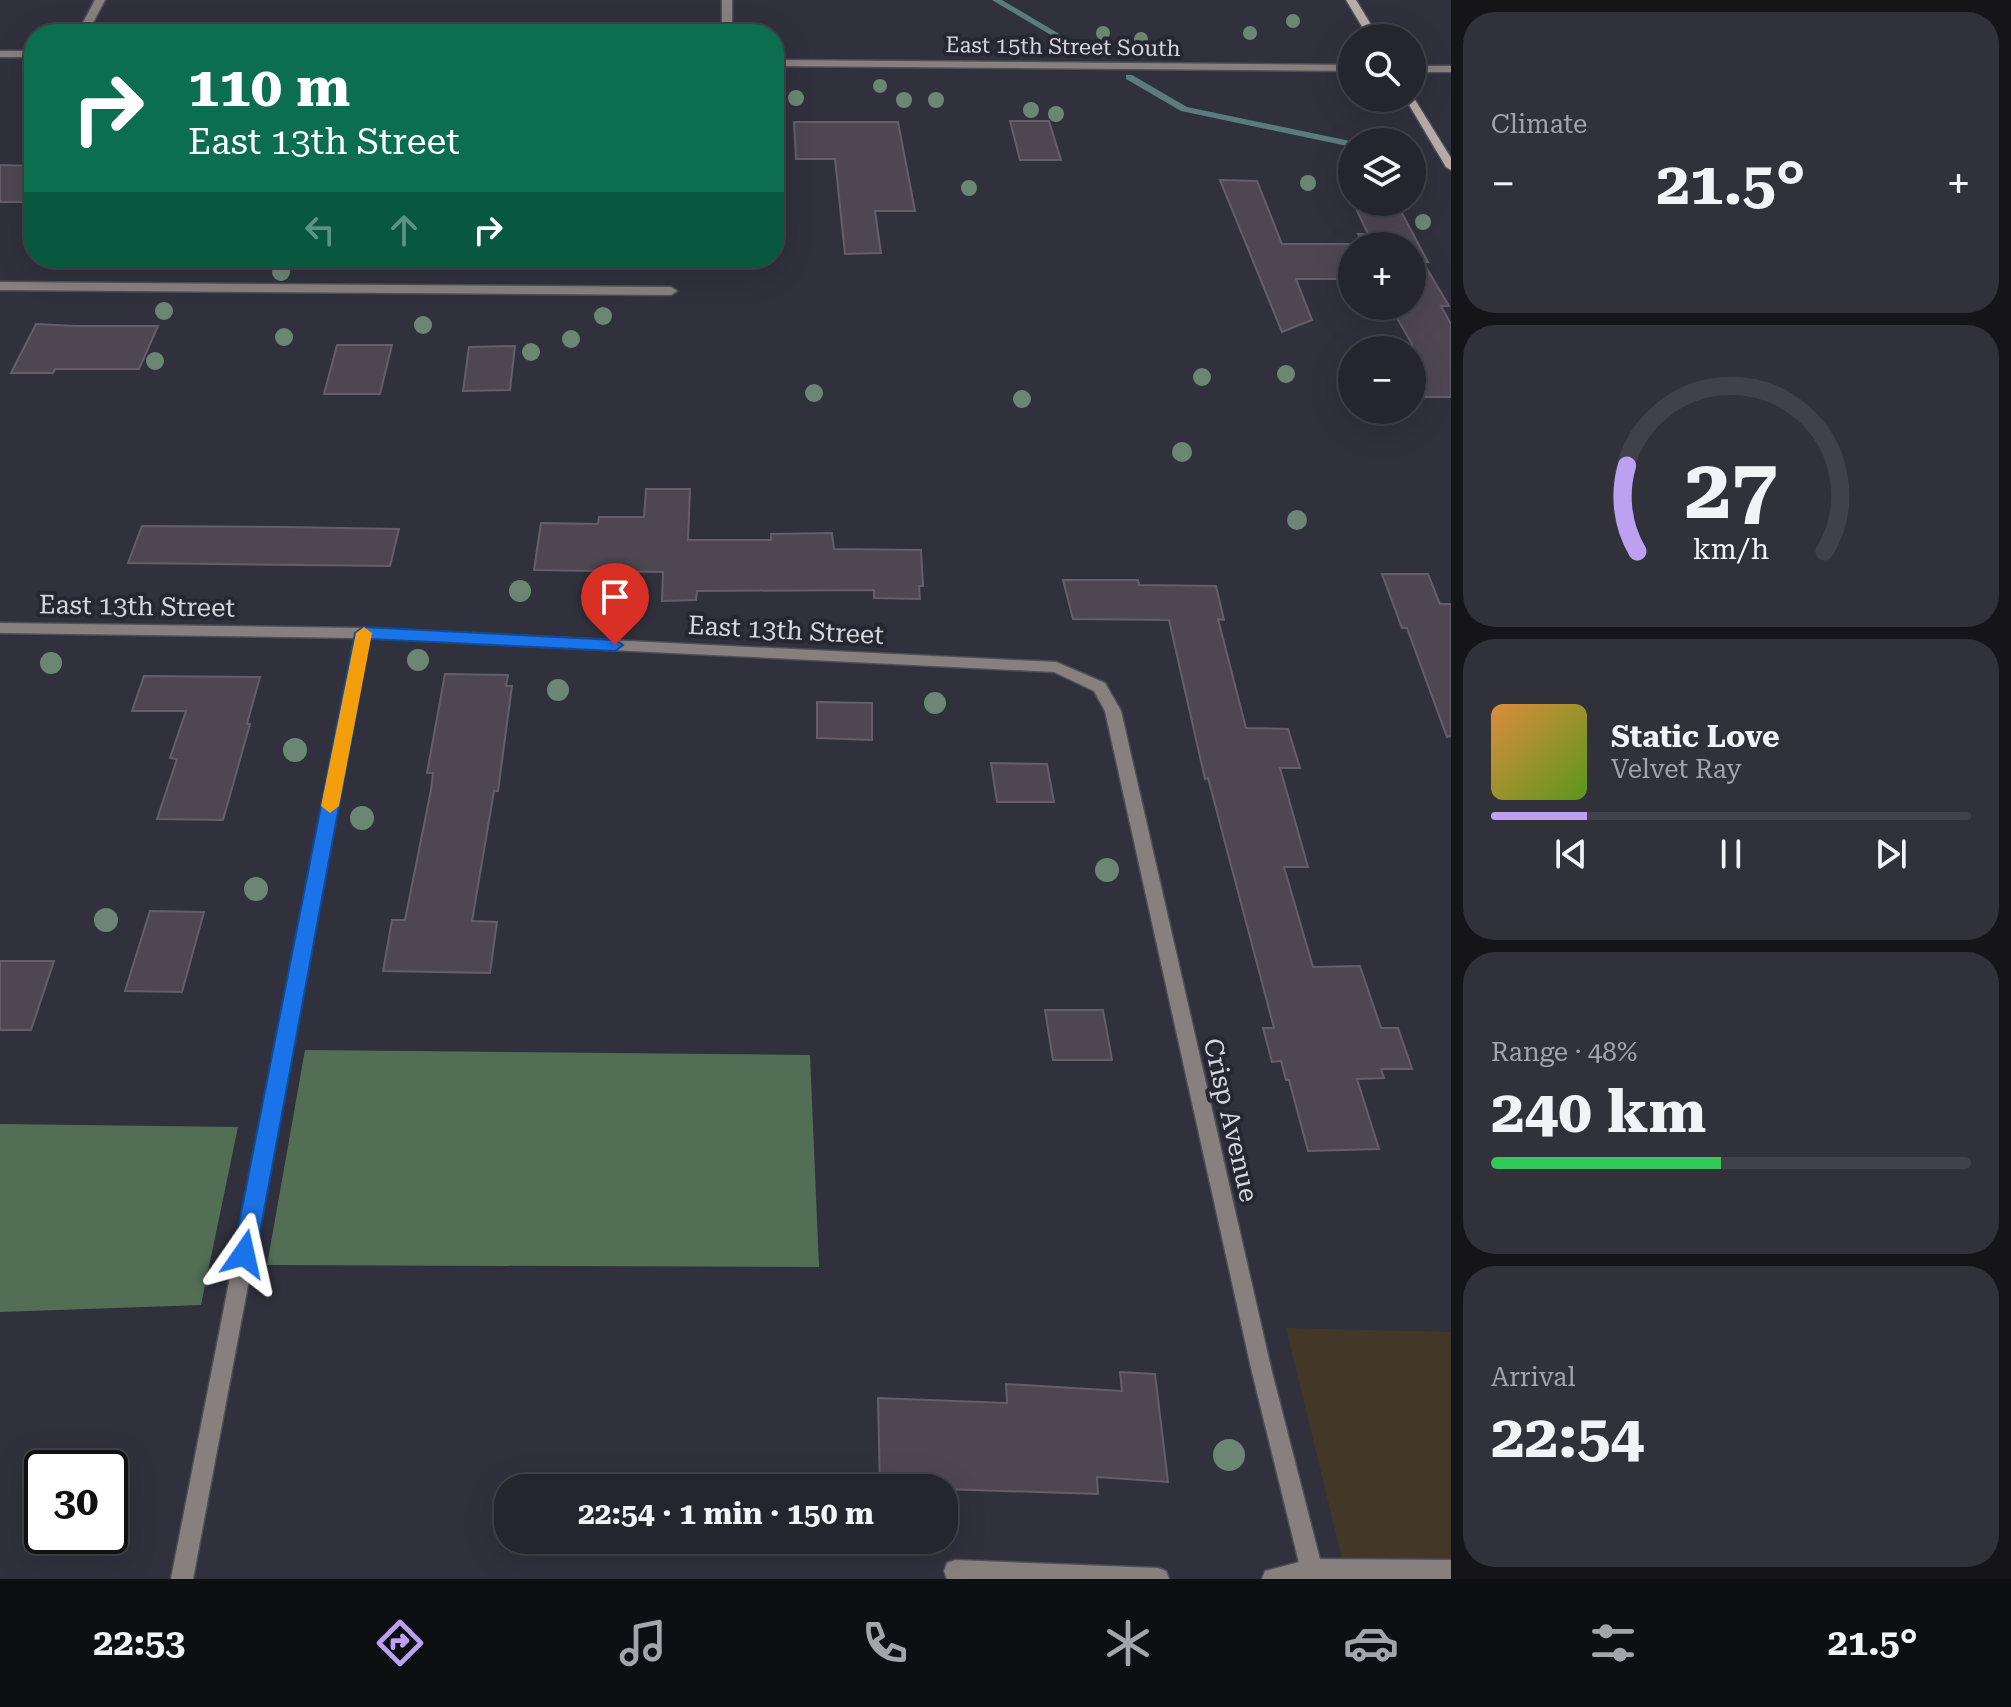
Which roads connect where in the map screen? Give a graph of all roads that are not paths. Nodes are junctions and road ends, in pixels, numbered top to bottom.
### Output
1 (100, 0) edge
2 (727, 0) edge
3 (1351, 0) edge
4 (87, 24) edge
5 (727, 24) edge
6 (1366, 24) edge
7 (0, 54) edge
8 (24, 54) edge
9 (784, 63) edge
10 (1338, 68) edge
11 (1426, 69) edge
12 (1451, 69) edge
13 (1418, 112) edge
14 (1451, 167) edge
15 (0, 286) edge
16 (671, 291) dead end
17 (0, 628) edge
18 (363, 633) junction
19 (1087, 681) joint
20 (955, 1571) dead end
21 (1451, 1571) edge
22 (1312, 1574) edge
23 (182, 1579) edge
24 (1158, 1579) edge
25 (1273, 1579) edge

1 - 4 street
2 - 5 street
3 - 6 main road
7 - 8 street
9 - 10 street, East 15th Street South
11 - 12 street
13 - 14 main road
15 - 16 street
17 - 18 street, East 13th Street
18 - 19 street, East 13th Street
18 - 23 street
19 - 22 street, Crisp Avenue
20 - 24 street
21 - 22 street
22 - 25 street

